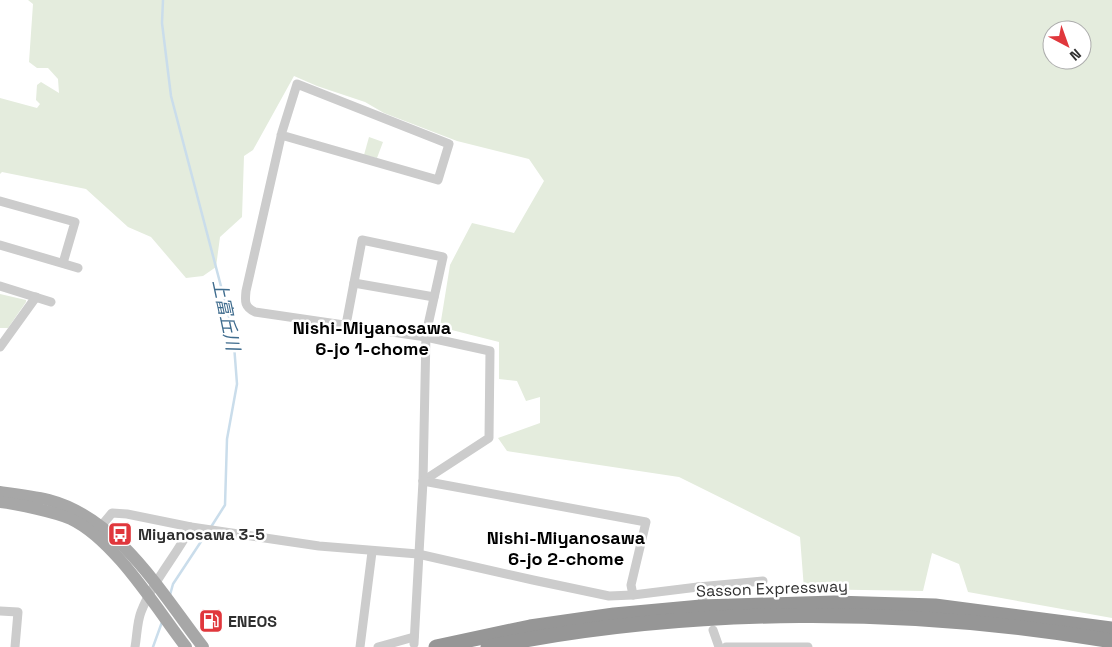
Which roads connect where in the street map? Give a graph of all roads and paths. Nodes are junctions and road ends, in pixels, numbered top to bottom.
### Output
1 (281, 134) junction
2 (0, 201) edge
3 (0, 244) edge
4 (63, 263) junction
5 (78, 268) dead end
6 (354, 283) junction
7 (0, 286) edge
8 (36, 297) junction
9 (434, 297) junction
10 (51, 302) dead end
11 (346, 325) junction
12 (4, 335) edge
13 (426, 337) junction
14 (0, 347) edge
15 (423, 481) junction
16 (0, 492) edge
17 (0, 502) edge
18 (192, 527) junction
19 (97, 530) junction
20 (372, 552) junction
21 (418, 554) junction
22 (763, 582) dead end
23 (156, 586) junction
24 (698, 586) junction
25 (633, 595) junction
26 (150, 599) junction
27 (703, 599) dead end
28 (0, 611) edge
29 (1112, 629) edge
30 (713, 630) dead end
31 (1112, 641) edge
32 (15, 647) edge
33 (135, 647) edge
34 (186, 647) edge
35 (203, 647) edge
36 (360, 647) edge
37 (378, 647) edge
38 (436, 647) edge
39 (488, 647) edge
40 (719, 647) edge
41 (726, 647) edge
42 (808, 647) edge

1 - 1 street
1 - 11 street
2 - 4 street
3 - 4 street
4 - 5 street
6 - 9 street
6 - 9 street
6 - 11 street
7 - 8 street
8 - 10 street
8 - 12 street
9 - 13 street
11 - 13 street
12 - 14 street
13 - 15 street
13 - 15 street
15 - 21 street
15 - 25 street
16 - 19 main road
17 - 19 main road
18 - 19 street
18 - 20 street
18 - 23 street
19 - 23 main road
19 - 26 main road
20 - 21 street
20 - 36 street
21 - 25 street
21 - 37 street
22 - 24 street
23 - 26 street
23 - 35 main road
24 - 25 street
24 - 27 street
26 - 33 street
26 - 34 main road
28 - 32 street
29 - 38 highway, Sasson Expressway
30 - 40 street
31 - 39 highway, Sasson Expressway
41 - 42 street

